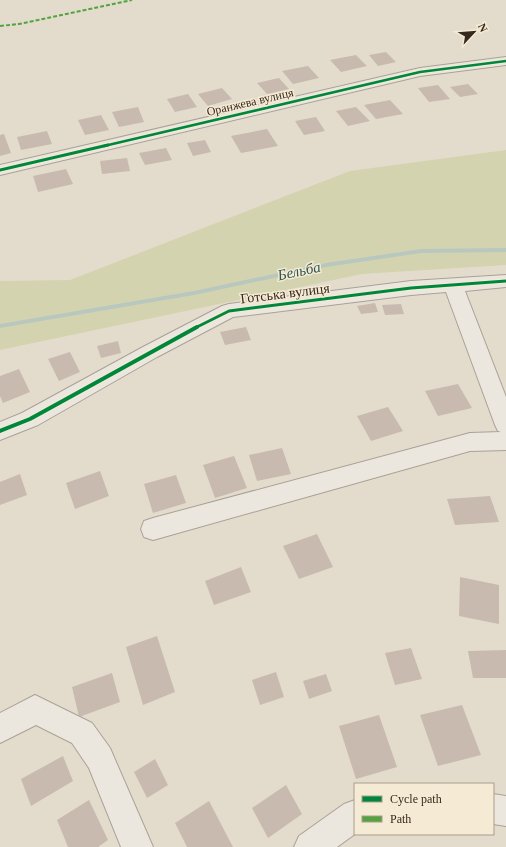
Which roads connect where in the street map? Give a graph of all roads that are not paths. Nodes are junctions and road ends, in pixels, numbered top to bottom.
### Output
1 (506, 61) edge
2 (0, 170) edge
3 (506, 281) edge
4 (453, 285) junction
5 (506, 425) edge
6 (0, 431) edge
7 (506, 441) edge
8 (153, 529) dead end
9 (0, 729) edge
10 (494, 809) edge
11 (506, 811) edge
12 (354, 816) edge
13 (137, 847) edge
14 (310, 847) edge

1 - 2 street, Оранжева вулиця
3 - 4 street, Готська вулиця
4 - 5 street
4 - 6 street, Готська вулиця
7 - 8 street
9 - 13 street
10 - 11 street
12 - 14 street

